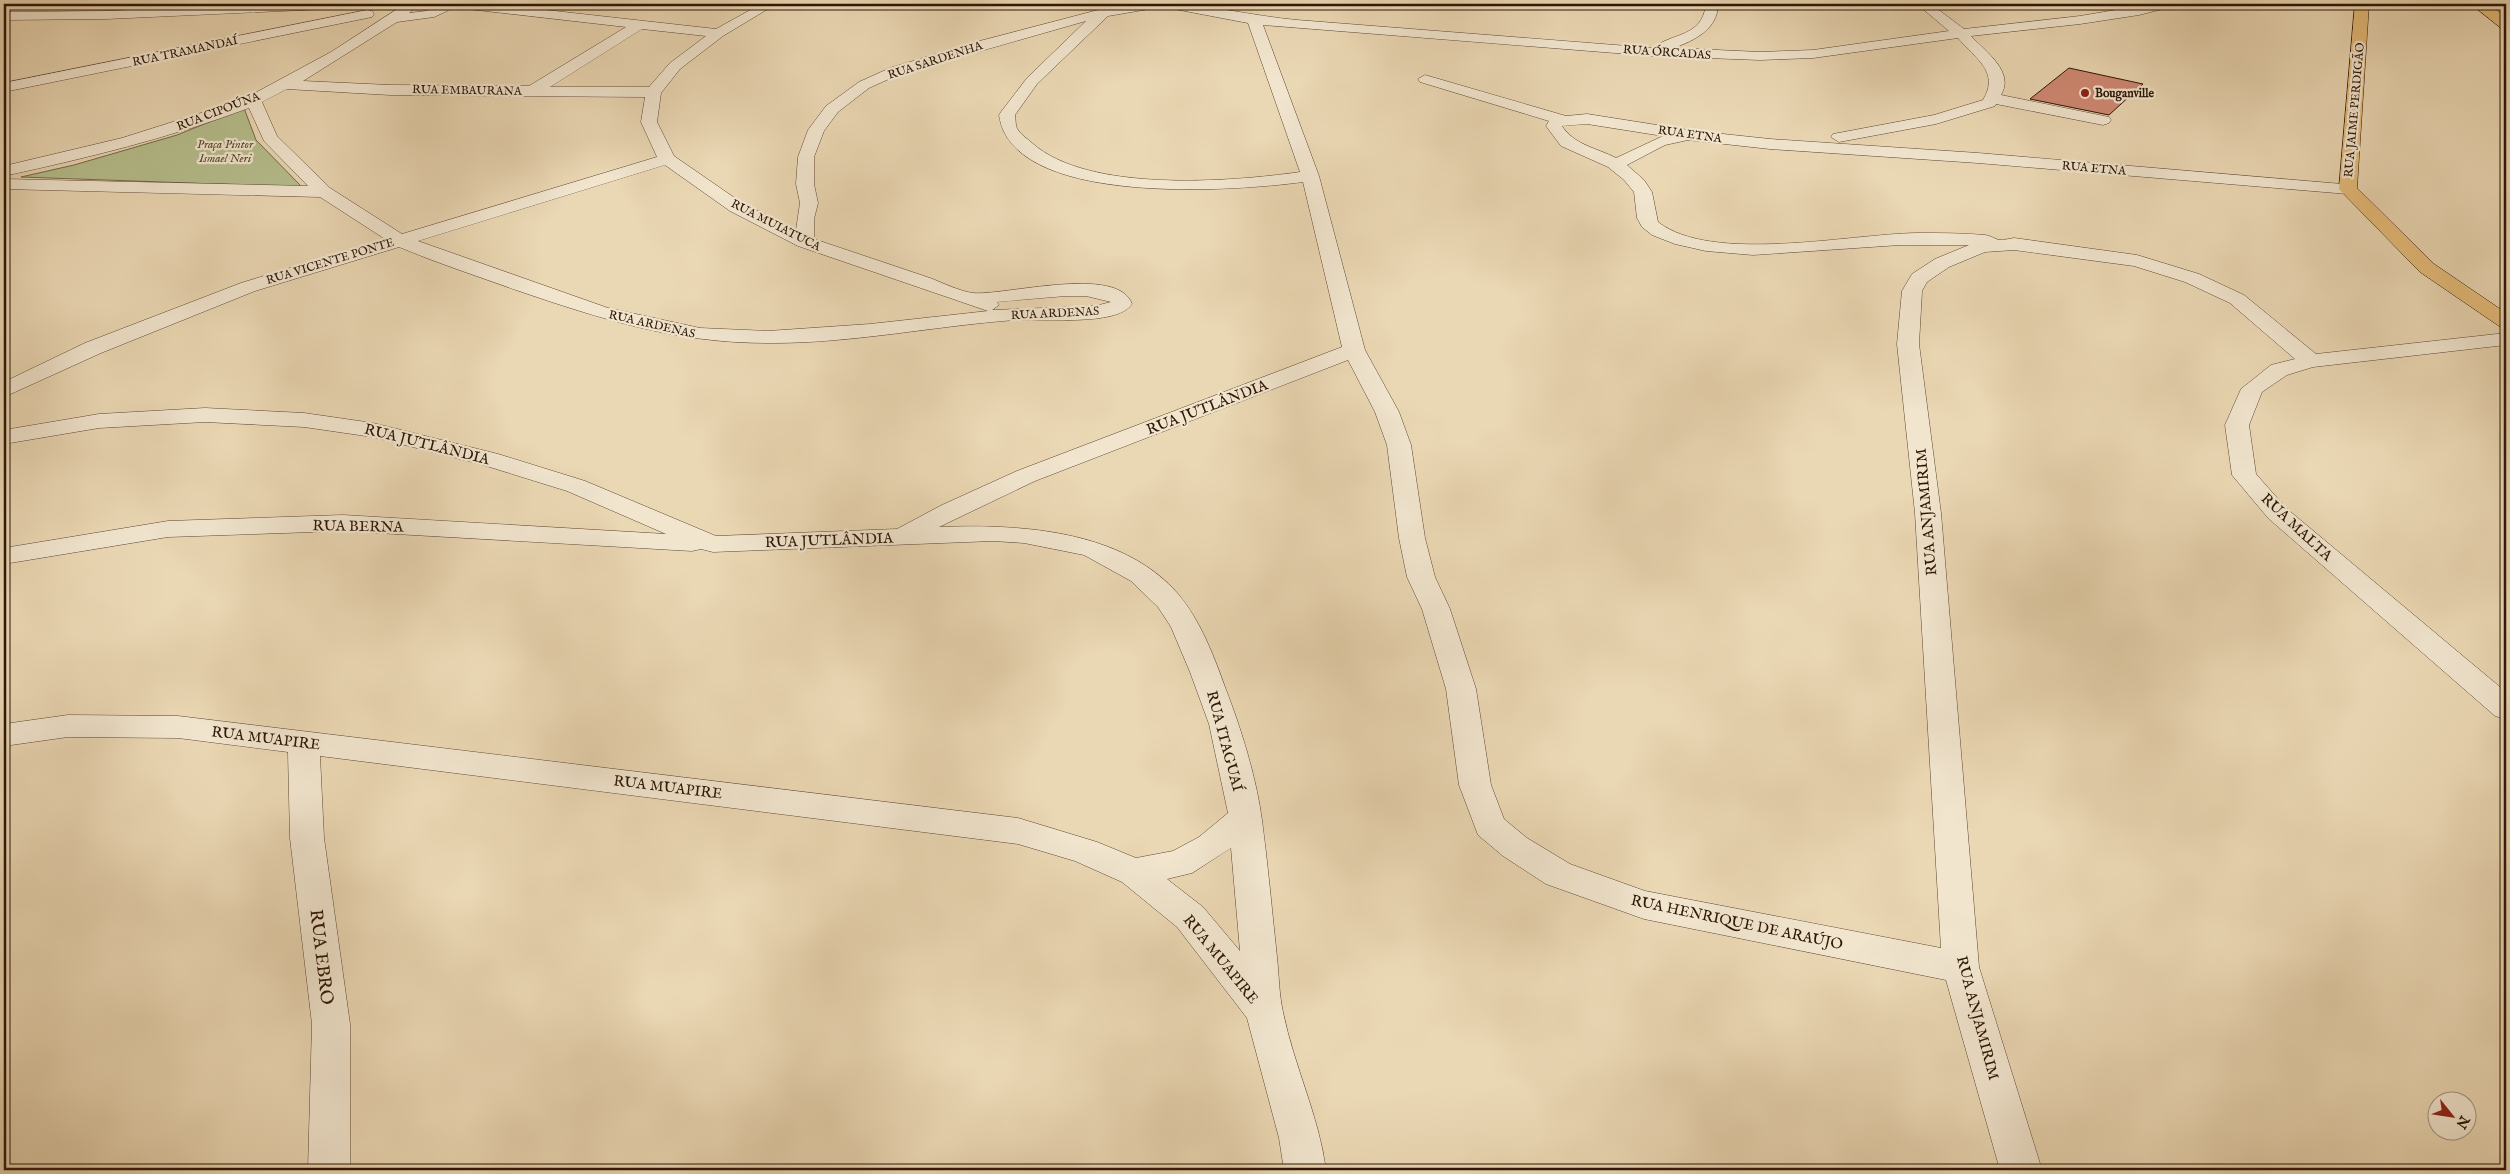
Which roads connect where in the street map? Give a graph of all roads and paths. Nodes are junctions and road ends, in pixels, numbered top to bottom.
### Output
1 (378, 4) edge
2 (413, 4) edge
3 (448, 4) edge
4 (459, 4) edge
5 (770, 4) edge
6 (1155, 4) edge
7 (1169, 4) edge
8 (1712, 4) edge
9 (1923, 4) edge
10 (2165, 4) edge
11 (2362, 4) edge
12 (2477, 4) edge
13 (485, 7) junction
14 (1109, 8) edge
15 (364, 9) edge
16 (424, 14) junction
17 (4, 16) edge
18 (394, 18) junction
19 (1254, 20) junction
20 (2504, 20) edge
21 (640, 24) junction
22 (718, 33) junction
23 (1961, 33) junction
24 (1653, 52) junction
25 (1425, 79) dead end
26 (282, 84) junction
27 (6, 87) edge
28 (532, 91) junction
29 (653, 92) junction
30 (1992, 98) junction
31 (253, 100) junction
32 (1562, 120) junction
33 (2103, 120) dead end
34 (1695, 136) junction
35 (1790, 145) junction
36 (667, 159) junction
37 (1616, 164) junction
38 (4, 171) edge
39 (1310, 176) junction
40 (4, 184) edge
41 (2348, 189) junction
42 (324, 192) junction
43 (399, 240) junction
44 (805, 242) junction
45 (2014, 244) junction
46 (971, 299) junction
47 (1016, 314) junction
48 (2506, 322) edge
49 (2506, 339) edge
50 (1354, 350) junction
51 (2311, 361) junction
52 (4, 390) edge
53 (4, 437) edge
54 (902, 537) junction
55 (713, 544) junction
56 (4, 556) edge
57 (2506, 708) edge
58 (4, 735) edge
59 (304, 744) junction
60 (1246, 817) junction
61 (1134, 872) junction
62 (1961, 967) junction
63 (1264, 1012) junction
64 (329, 1170) edge
65 (1305, 1170) edge
66 (2021, 1170) edge

1 - 15 street
2 - 18 street, RUA CIPOÚNA
3 - 16 street
4 - 13 street
5 - 22 street
6 - 14 street, RUA SARDENHA
7 - 19 street, RUA ÓRCADAS
8 - 24 street
9 - 23 street
10 - 23 street, RUA ÓRCADAS
11 - 41 main road, RUA JAIME PERDIGÃO
12 - 20 main road
13 - 16 street
13 - 21 street
14 - 39 street
14 - 44 street, RUA SARDENHA
15 - 17 street
15 - 18 street
15 - 27 street, RUA TRAMANDAÍ
16 - 18 street
18 - 26 street, RUA CIPOÚNA
19 - 24 street, RUA ÓRCADAS
19 - 39 street
21 - 22 street
21 - 28 street
22 - 29 street
23 - 24 street, RUA ÓRCADAS
23 - 30 street
25 - 32 street, RUA ETNA
26 - 28 street, RUA EMBAURANA
26 - 31 street, RUA CIPOÚNA
28 - 29 street, RUA EMBAURANA
29 - 36 street, RUA MUIATUCA
30 - 33 street
30 - 35 street
31 - 38 street, RUA CIPOÚNA
31 - 42 street, RUA ARDENAS
32 - 34 street, RUA ETNA
32 - 37 street
34 - 35 street, RUA ETNA
34 - 37 street
35 - 41 street, RUA ETNA
36 - 43 street, RUA VICENTE PONTE
36 - 44 street, RUA MUIATUCA
37 - 45 street
39 - 50 street
40 - 42 street
41 - 48 main road, RUA JAIME PERDIGÃO
42 - 43 street, RUA ARDENAS
43 - 47 street, RUA ARDENAS
43 - 52 street, RUA VICENTE PONTE
44 - 46 street, RUA MUIATUCA
45 - 51 street, RUA ANJAMIRIM
45 - 62 street, RUA ANJAMIRIM
46 - 47 street, RUA MUIATUCA
46 - 47 street, RUA ARDENAS
49 - 51 street, RUA MALTA
50 - 54 street, RUA JUTLÂNDIA
50 - 62 street, RUA HENRIQUE DE ARAÚJO
51 - 57 street, RUA MALTA
53 - 55 street, RUA JUTLÂNDIA
54 - 55 street, RUA JUTLÂNDIA
54 - 60 street, RUA ITAGUAÍ
55 - 56 street, RUA BERNA
58 - 59 street, RUA MUAPIRE
59 - 61 street, RUA MUAPIRE
59 - 64 street, RUA EBRO
60 - 61 street
60 - 63 street, RUA ITAGUAÍ
61 - 63 street, RUA MUAPIRE
62 - 66 street, RUA ANJAMIRIM
63 - 65 street, RUA ITAGUAÍ

